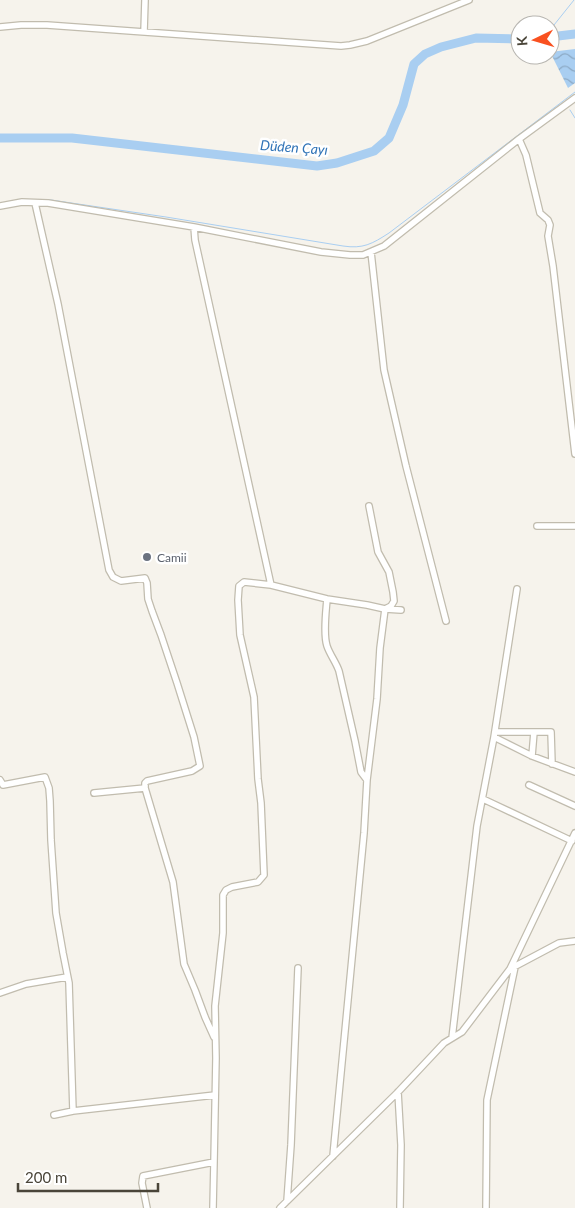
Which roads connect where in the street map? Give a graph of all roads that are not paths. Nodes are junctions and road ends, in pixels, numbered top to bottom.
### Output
1 (145, 0) edge
2 (469, 0) edge
3 (0, 27) edge
4 (144, 32) junction
5 (575, 98) edge
6 (519, 139) junction
7 (35, 203) junction
8 (0, 206) edge
9 (194, 227) junction
10 (371, 252) junction
11 (575, 454) edge
12 (369, 506) dead end
13 (537, 526) dead end
14 (575, 526) edge
15 (271, 585) junction
16 (517, 589) dead end
17 (326, 598) junction
18 (385, 609) junction
19 (401, 610) dead end
20 (446, 621) dead end
21 (534, 732) junction
22 (495, 735) junction
23 (532, 756) junction
24 (552, 764) junction
25 (575, 772) edge
26 (0, 780) edge
27 (367, 780) junction
28 (529, 786) dead end
29 (145, 788) junction
30 (94, 794) dead end
31 (482, 800) junction
32 (575, 806) edge
33 (575, 833) edge
34 (572, 841) junction
35 (575, 941) edge
36 (298, 968) dead end
37 (513, 968) junction
38 (67, 977) junction
39 (0, 992) edge
40 (452, 1038) junction
41 (216, 1040) junction
42 (398, 1092) junction
43 (215, 1095) junction
44 (73, 1111) junction
45 (54, 1115) dead end
46 (334, 1156) junction
47 (214, 1162) junction
48 (287, 1201) junction
49 (147, 1208) edge
50 (213, 1208) edge
51 (280, 1208) edge
52 (400, 1208) edge
53 (486, 1208) edge

1 - 4 street
2 - 4 street
3 - 4 street
5 - 6 street
6 - 10 street
6 - 11 street
7 - 8 street
7 - 9 street
7 - 29 street
9 - 10 street
9 - 15 street
10 - 20 street
12 - 18 street
13 - 14 street
15 - 17 street
15 - 41 street
16 - 22 street
17 - 18 street
17 - 27 street
18 - 19 street
18 - 27 street
21 - 22 street
21 - 23 street
21 - 24 street
22 - 23 street
22 - 31 street
23 - 24 street
24 - 25 street
26 - 38 street
27 - 46 street
28 - 32 street
29 - 30 street
29 - 41 street
31 - 34 street
31 - 40 street
33 - 34 street
34 - 37 street
35 - 37 street
36 - 48 street
37 - 40 street
37 - 53 street
38 - 39 street
38 - 44 street
40 - 42 street
41 - 43 street
42 - 46 street
42 - 52 street
43 - 44 street
43 - 47 street
44 - 45 street
46 - 48 street
47 - 49 street
47 - 50 street
48 - 51 street

